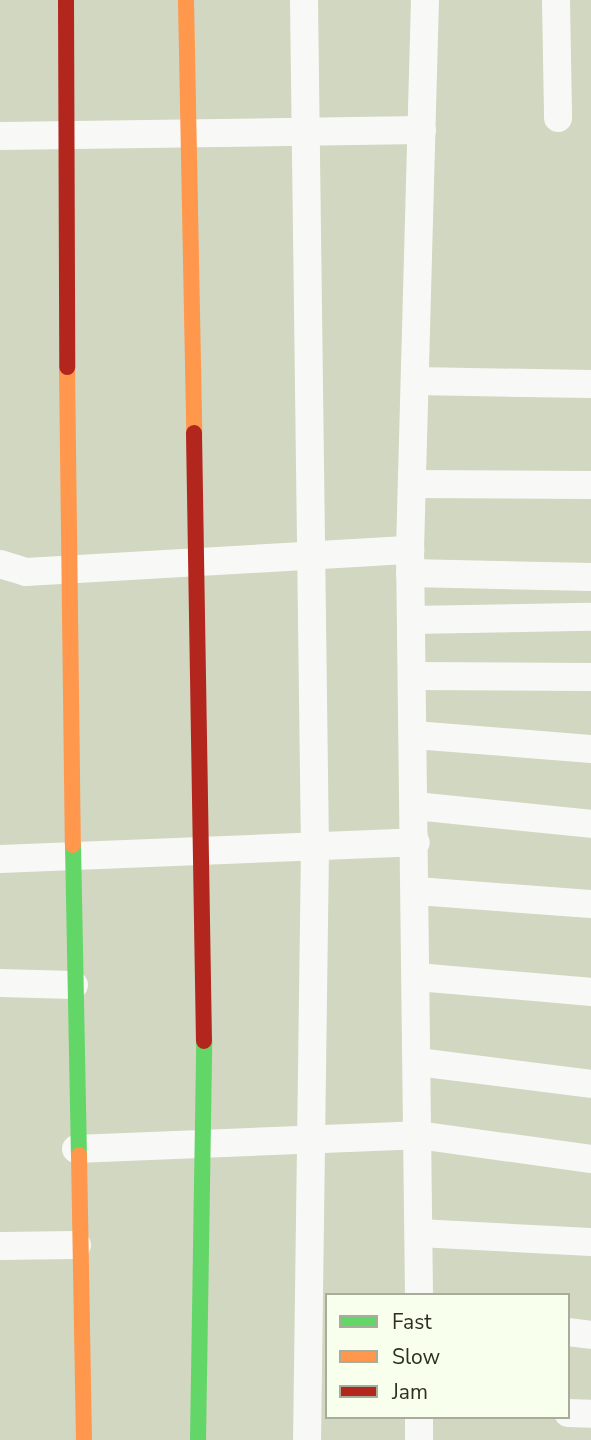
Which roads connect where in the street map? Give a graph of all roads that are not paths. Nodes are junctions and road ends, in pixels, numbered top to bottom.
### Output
1 (66, 0) edge
2 (186, 0) edge
3 (304, 0) edge
4 (425, 0) edge
5 (556, 0) edge
6 (558, 118) dead end
7 (422, 130) junction
8 (306, 131) junction
9 (69, 132) junction
10 (188, 132) junction
11 (0, 136) edge
12 (415, 381) junction
13 (591, 384) edge
14 (412, 484) junction
15 (591, 485) edge
16 (311, 555) junction
17 (195, 561) junction
18 (410, 561) junction
19 (0, 564) edge
20 (68, 569) junction
21 (591, 577) edge
22 (591, 617) edge
23 (411, 620) junction
24 (412, 676) junction
25 (591, 677) edge
26 (414, 734) junction
27 (591, 749) edge
28 (415, 807) junction
29 (591, 824) edge
30 (416, 842) junction
31 (315, 848) junction
32 (200, 853) junction
33 (0, 859) edge
34 (72, 859) junction
35 (416, 891) junction
36 (591, 904) edge
37 (417, 977) junction
38 (0, 983) edge
39 (74, 985) junction
40 (591, 992) edge
41 (418, 1062) junction
42 (591, 1084) edge
43 (418, 1135) junction
44 (314, 1140) junction
45 (206, 1144) junction
46 (76, 1149) junction
47 (591, 1159) edge
48 (419, 1233) junction
49 (591, 1242) edge
50 (78, 1245) junction
51 (0, 1246) edge
52 (419, 1293) edge
53 (570, 1332) edge
54 (591, 1335) edge
55 (570, 1413) edge
56 (591, 1414) edge
57 (419, 1419) edge
58 (83, 1440) edge
59 (198, 1440) edge
60 (307, 1440) edge
61 (419, 1440) edge

1 - 9 street
2 - 10 street
3 - 8 street
4 - 7 street
5 - 6 street
7 - 8 street
7 - 12 street
8 - 10 street
8 - 16 street
9 - 10 street
9 - 11 street
9 - 20 street
10 - 17 street
12 - 13 street
12 - 14 street
14 - 15 street
14 - 18 street
16 - 17 street
16 - 18 street
16 - 31 street
17 - 20 street
17 - 32 street
18 - 21 street
18 - 23 street
19 - 20 street
20 - 34 street
22 - 23 street
23 - 24 street
24 - 25 street
24 - 26 street
26 - 27 street
26 - 28 street
28 - 29 street
28 - 30 street
30 - 31 street
30 - 35 street
31 - 32 street
31 - 44 street
32 - 34 street
32 - 45 street
33 - 34 street
34 - 39 street
35 - 36 street
35 - 37 street
37 - 40 street
37 - 41 street
38 - 39 street
39 - 46 street
41 - 42 street
41 - 43 street
43 - 44 street
43 - 47 street
43 - 48 street
44 - 45 street
44 - 60 street
45 - 46 street
45 - 59 street
46 - 50 street
48 - 49 street
48 - 52 street
50 - 51 street
50 - 58 street
53 - 54 street
55 - 56 street
57 - 61 street

